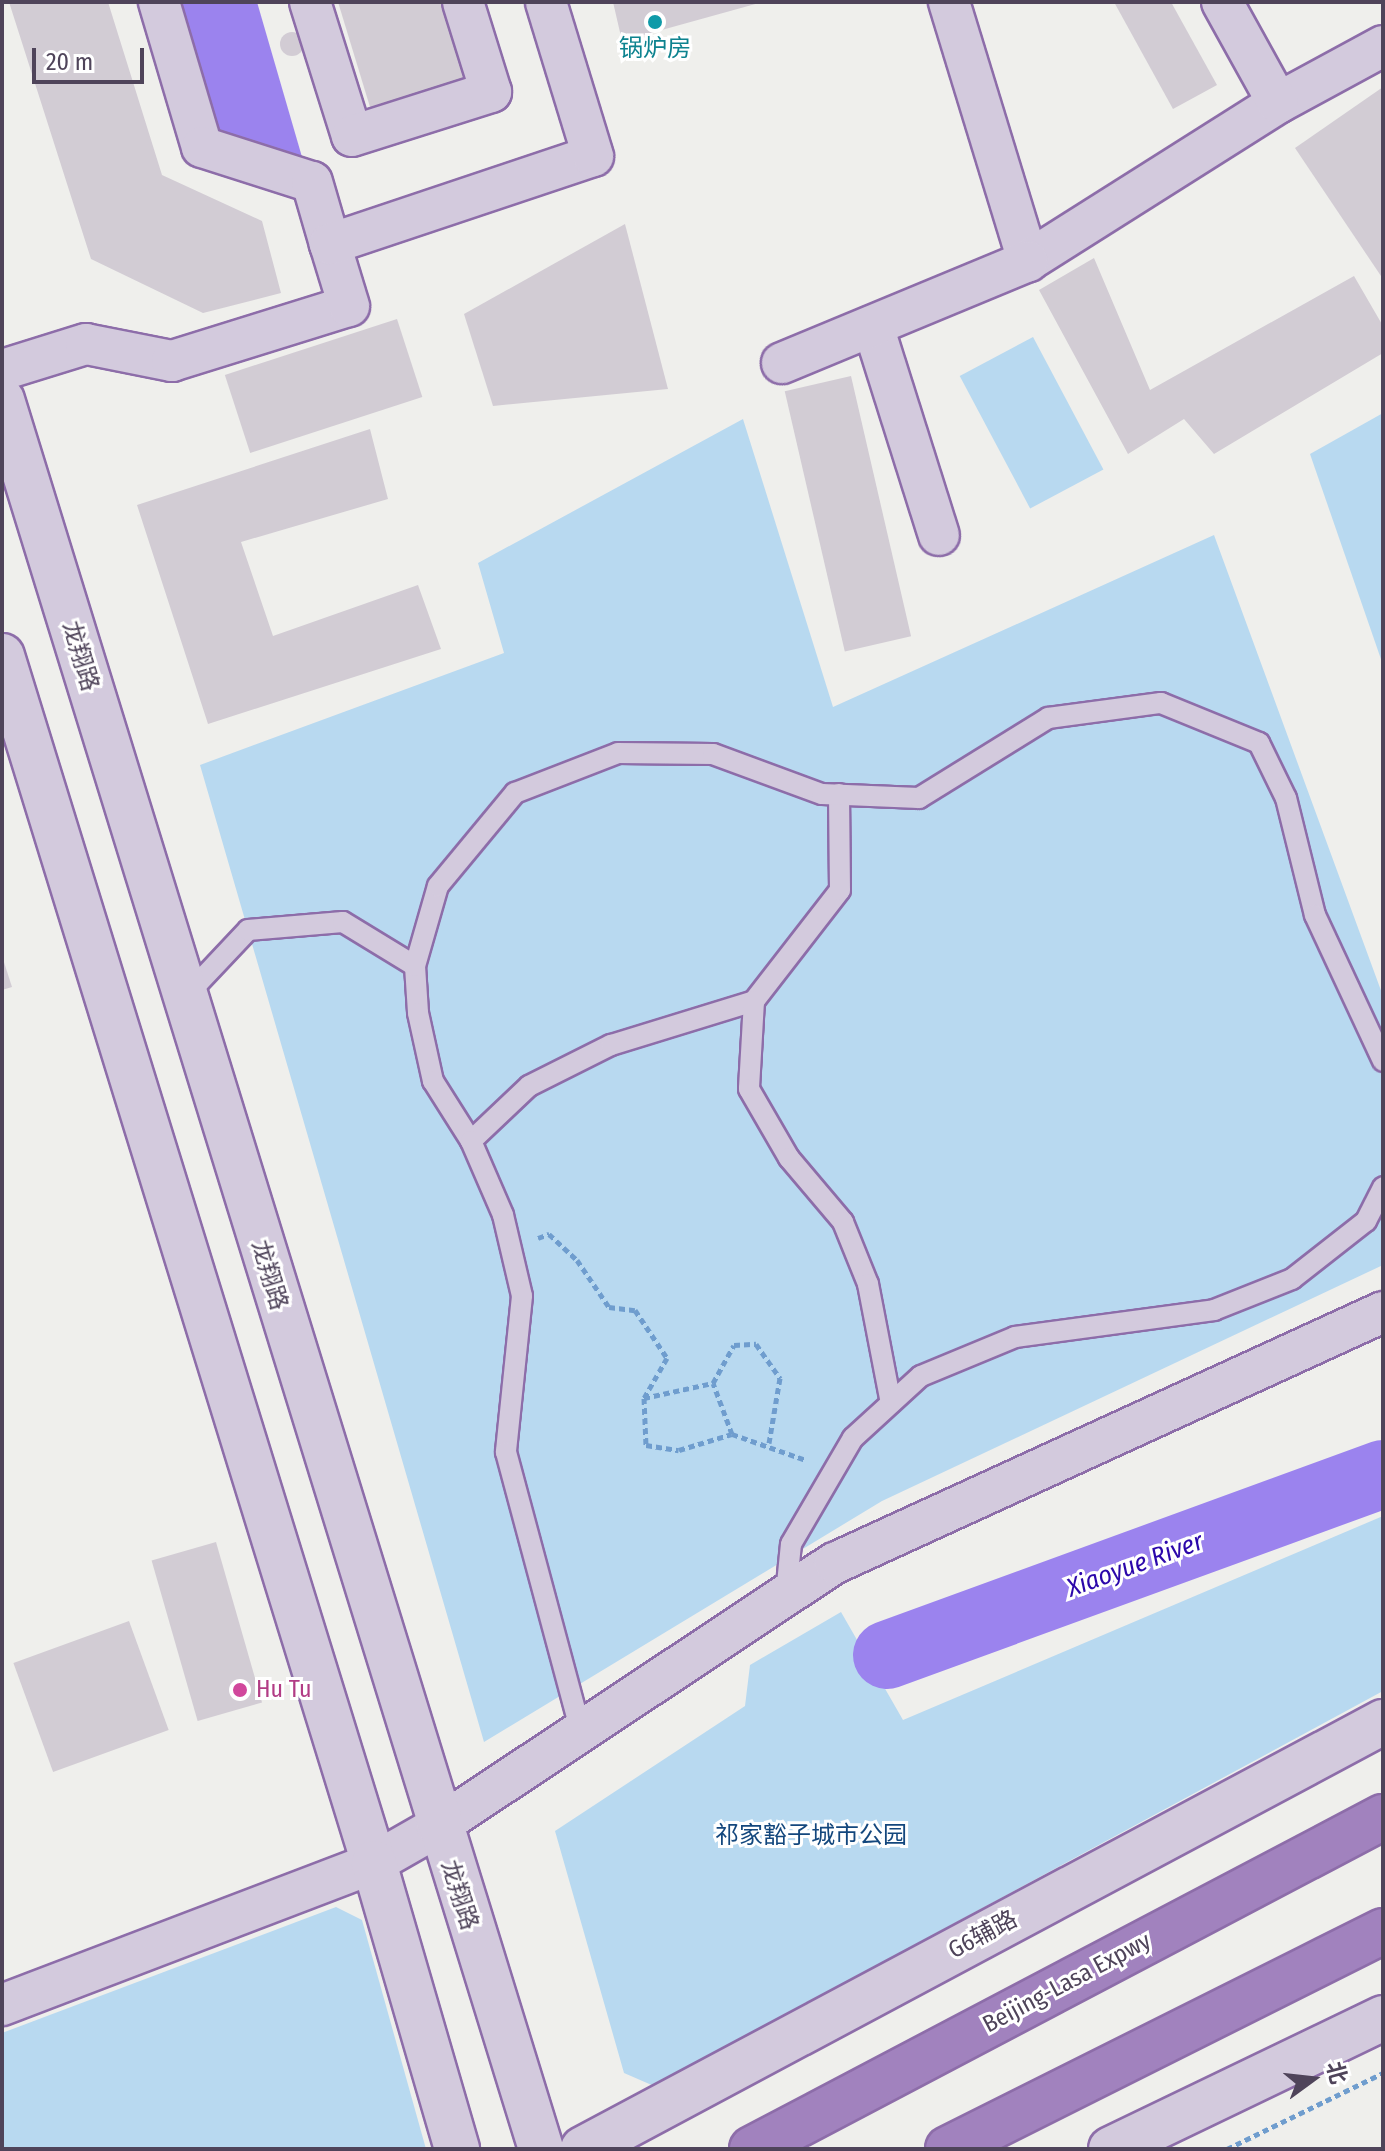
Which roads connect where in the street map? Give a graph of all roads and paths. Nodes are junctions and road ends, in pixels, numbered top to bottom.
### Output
1 (159, 2) edge
2 (310, 2) edge
3 (463, 2) edge
4 (546, 2) edge
5 (949, 2) edge
6 (1222, 2) edge
7 (1383, 46) edge
8 (1278, 103) junction
9 (335, 226) junction
10 (1028, 261) junction
11 (873, 326) junction
12 (782, 363) dead end
13 (2, 370) edge
14 (2, 400) edge
15 (939, 535) dead end
16 (2, 656) edge
17 (839, 794) junction
18 (415, 966) junction
19 (184, 998) junction
20 (754, 1001) junction
21 (1383, 1061) edge
22 (471, 1141) junction
23 (1383, 1187) edge
24 (511, 1248) junction
25 (1383, 1312) edge
26 (713, 1383) junction
27 (644, 1398) junction
28 (891, 1403) junction
29 (732, 1434) junction
30 (769, 1443) junction
31 (833, 1472) junction
32 (786, 1596) junction
33 (1383, 1722) edge
34 (581, 1731) junction
35 (1383, 1817) edge
36 (437, 1827) junction
37 (374, 1863) junction
38 (1374, 1937) edge
39 (2, 2005) edge
40 (1383, 2018) edge
41 (1383, 2073) edge
42 (457, 2149) edge
43 (541, 2149) edge
44 (583, 2149) edge
45 (752, 2149) edge
46 (948, 2149) edge
47 (1111, 2149) edge
48 (1227, 2149) edge

1 - 9 street
2 - 3 street
4 - 9 street
5 - 10 street
6 - 8 street
7 - 8 street
8 - 10 street
9 - 13 street
10 - 11 street
11 - 12 street
11 - 15 street
14 - 19 street, 龙翔路
16 - 37 street
17 - 18 lane
17 - 20 lane
17 - 21 lane
18 - 19 lane
18 - 22 lane
19 - 36 street, 龙翔路
20 - 22 lane
20 - 28 lane
22 - 24 lane
23 - 28 lane
24 - 27 path
24 - 34 lane
25 - 32 street
26 - 27 path
26 - 29 path
26 - 30 path
27 - 29 path
28 - 31 lane
29 - 30 path
30 - 31 path
31 - 32 lane
32 - 34 street
33 - 44 street, G6辅路
34 - 36 street
35 - 45 highway, Beijing-Lasa Expwy
36 - 37 street
36 - 43 street, 龙翔路
37 - 39 street
37 - 42 street
38 - 46 highway
40 - 47 street
41 - 48 path

